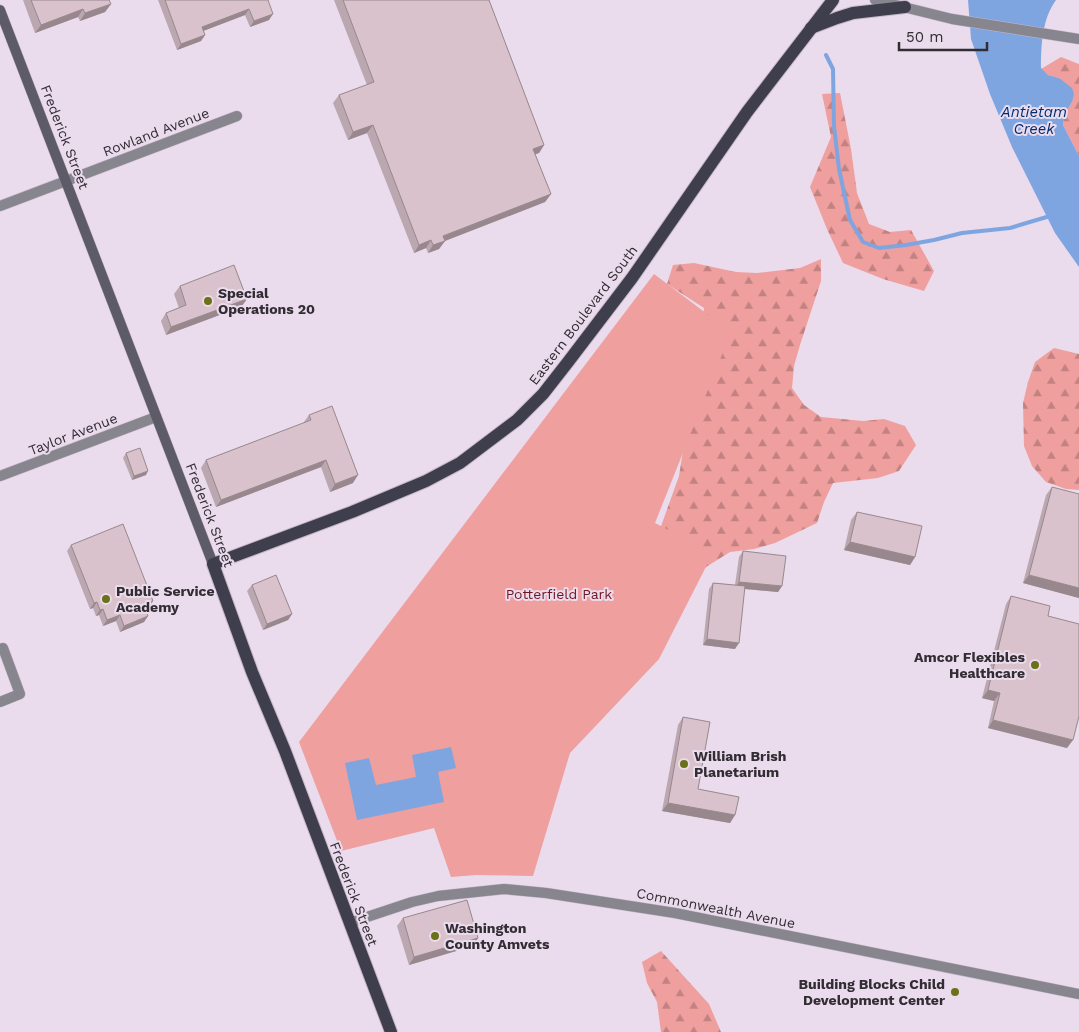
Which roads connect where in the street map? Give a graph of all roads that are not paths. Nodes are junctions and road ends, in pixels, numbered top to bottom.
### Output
1 (833, 0) edge
2 (875, 0) edge
3 (905, 7) junction
4 (0, 10) edge
5 (811, 28) junction
6 (1079, 40) edge
7 (237, 116) dead end
8 (66, 181) junction
9 (0, 206) edge
10 (156, 417) junction
11 (0, 476) edge
12 (213, 564) junction
13 (0, 649) edge
14 (0, 702) edge
15 (349, 923) junction
16 (1079, 994) edge
17 (391, 1032) edge

1 - 5 main road, Eastern Boulevard South
2 - 3 street
3 - 5 main road
3 - 6 street
4 - 8 main road, Frederick Street
5 - 12 main road, Eastern Boulevard South
7 - 8 street, Rowland Avenue
8 - 9 street, Rowland Avenue
8 - 10 main road, Frederick Street
10 - 11 street, Taylor Avenue
10 - 12 main road, Frederick Street
12 - 15 main road, Frederick Street
13 - 14 street
15 - 16 street, Commonwealth Avenue
15 - 17 main road, Frederick Street

